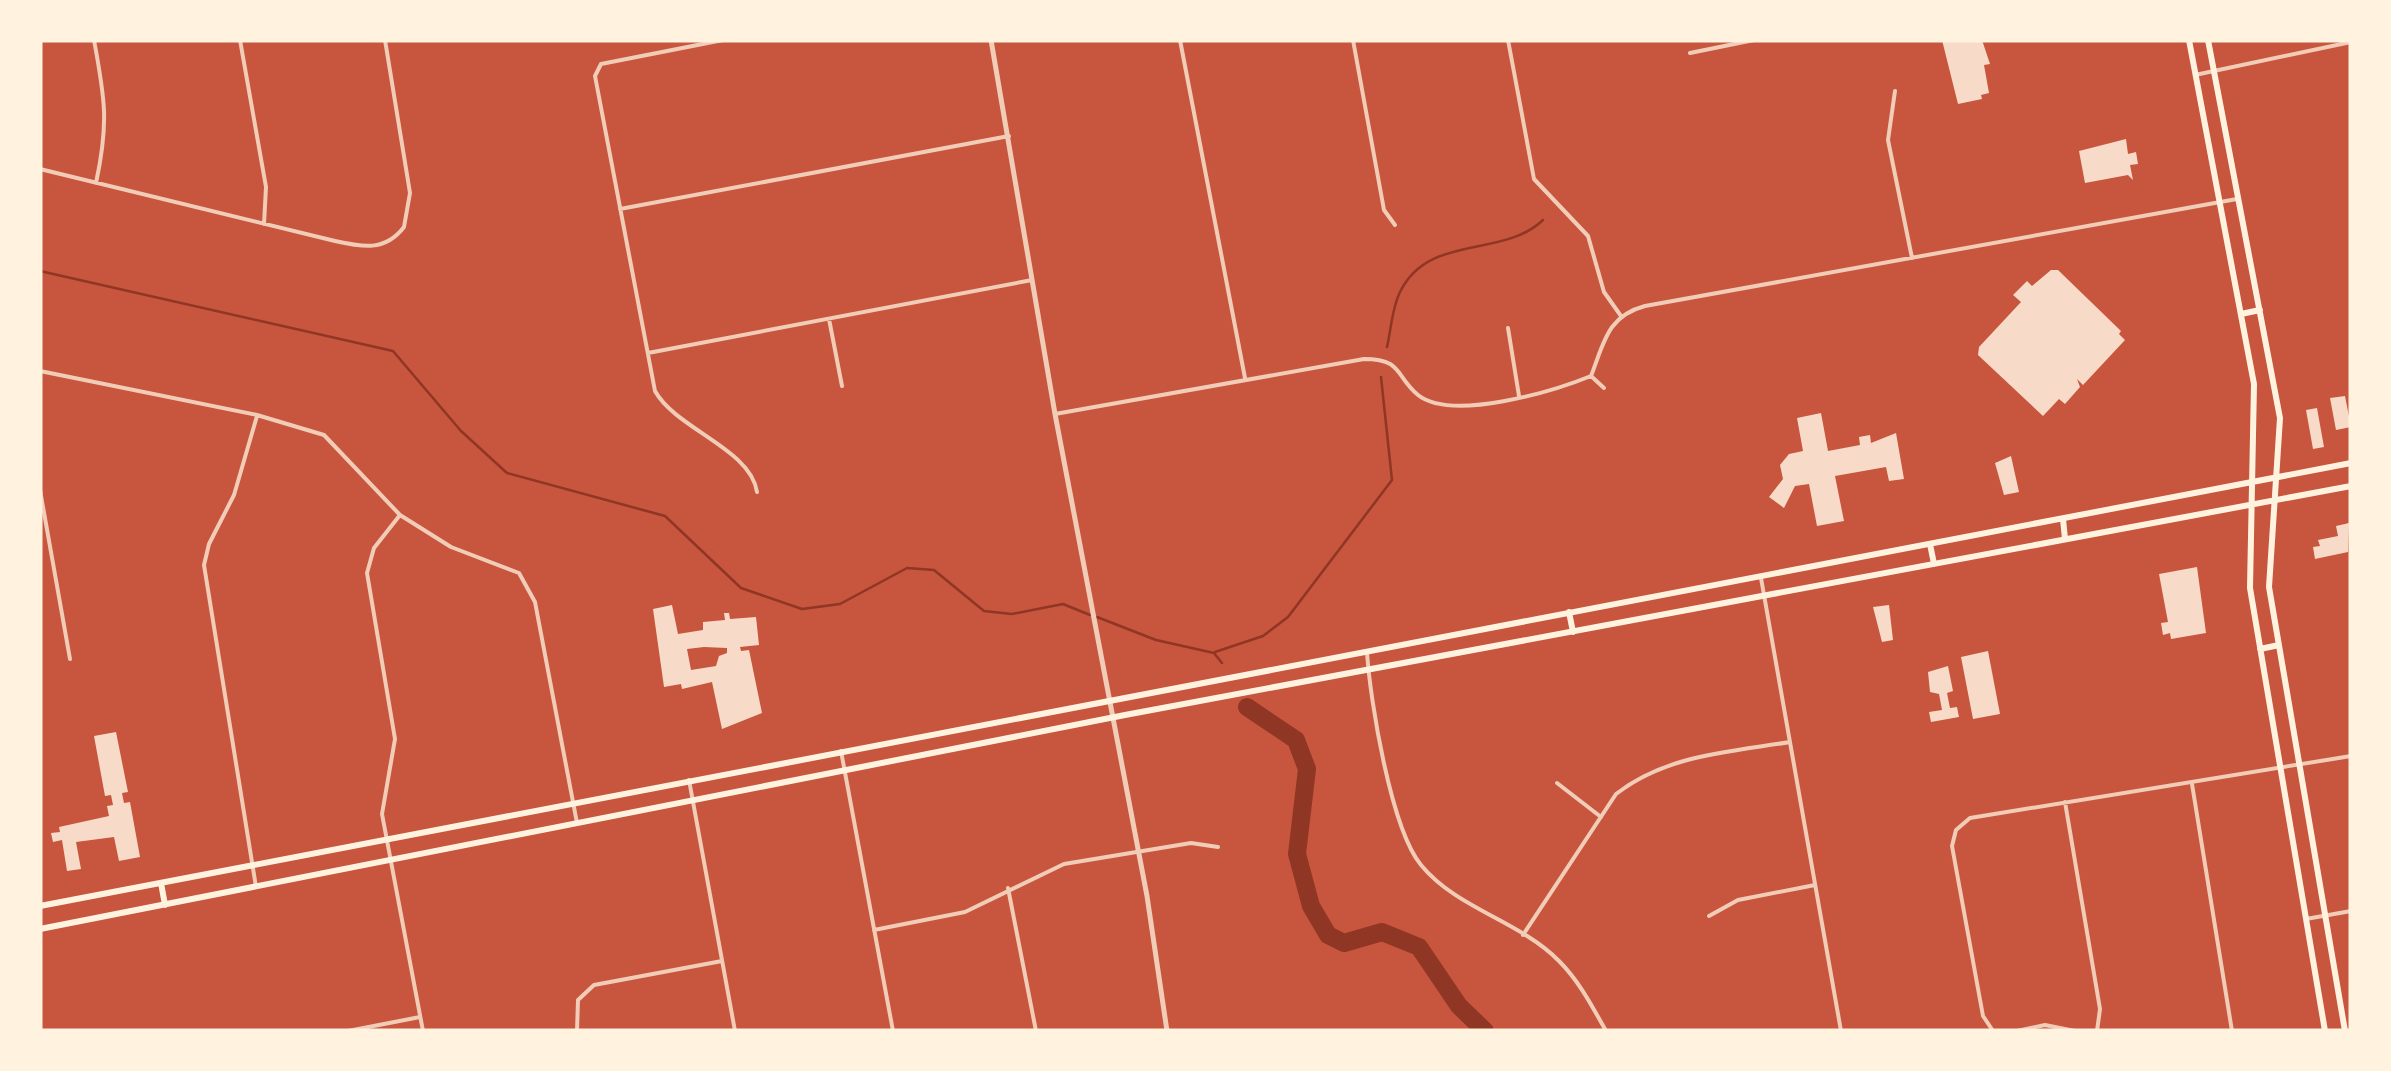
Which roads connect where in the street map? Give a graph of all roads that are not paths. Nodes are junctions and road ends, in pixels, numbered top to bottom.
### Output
1 (94, 40) edge
2 (240, 40) edge
3 (385, 40) edge
4 (723, 40) edge
5 (991, 40) edge
6 (1180, 40) edge
7 (1353, 40) edge
8 (1508, 40) edge
9 (1754, 40) edge
10 (2189, 40) edge
11 (2208, 40) edge
12 (702, 42) edge
13 (2351, 42) edge
14 (1690, 54) dead end
15 (2214, 72) junction
16 (2196, 75) junction
17 (1895, 91) dead end
18 (1009, 136) junction
19 (40, 168) edge
20 (96, 182) junction
21 (2239, 199) junction
22 (2220, 202) junction
23 (620, 209) junction
24 (264, 224) junction
25 (1395, 225) dead end
26 (1912, 258) junction
27 (1032, 280) junction
28 (2260, 310) junction
29 (2241, 314) junction
30 (1620, 316) junction
31 (829, 320) junction
32 (1508, 328) dead end
33 (647, 354) junction
34 (40, 370) edge
35 (1591, 376) junction
36 (1244, 378) junction
37 (842, 386) dead end
38 (1604, 388) dead end
39 (1519, 396) junction
40 (1055, 414) junction
41 (258, 415) junction
42 (2351, 463) edge
43 (2277, 478) junction
44 (2254, 484) junction
45 (2351, 486) edge
46 (40, 490) edge
47 (757, 492) dead end
48 (2275, 501) junction
49 (2252, 505) junction
50 (400, 515) junction
51 (2062, 519) junction
52 (2065, 540) junction
53 (1930, 544) junction
54 (1934, 564) junction
55 (1760, 576) junction
56 (1764, 596) junction
57 (1569, 612) junction
58 (1573, 632) junction
59 (2279, 645) junction
60 (2260, 649) junction
61 (1367, 650) junction
62 (70, 659) dead end
63 (1368, 670) junction
64 (1110, 699) junction
65 (1113, 718) junction
66 (1790, 742) junction
67 (841, 751) junction
68 (2351, 756) edge
69 (2299, 766) junction
70 (2280, 768) junction
71 (845, 770) junction
72 (689, 780) junction
73 (2192, 782) junction
74 (1557, 783) dead end
75 (692, 800) junction
76 (2065, 802) junction
77 (573, 803) junction
78 (1600, 817) junction
79 (577, 824) junction
80 (387, 839) junction
81 (1218, 847) dead end
82 (1139, 851) junction
83 (391, 860) junction
84 (251, 865) junction
85 (161, 883) junction
86 (1815, 885) junction
87 (256, 886) junction
88 (1008, 888) junction
89 (165, 904) junction
90 (40, 906) edge
91 (2351, 911) edge
92 (1709, 916) dead end
93 (2325, 916) junction
94 (2306, 920) junction
95 (40, 929) edge
96 (874, 930) junction
97 (1523, 935) junction
98 (722, 961) junction
99 (420, 1017) junction
100 (348, 1031) edge
101 (423, 1031) edge
102 (577, 1031) edge
103 (735, 1031) edge
104 (893, 1031) edge
105 (1036, 1031) edge
106 (1167, 1031) edge
107 (1267, 1031) edge
108 (1329, 1031) edge
109 (1606, 1031) edge
110 (1841, 1031) edge
111 (1994, 1031) edge
112 (2017, 1031) edge
113 (2075, 1031) edge
114 (2097, 1031) edge
115 (2232, 1031) edge
116 (2325, 1031) edge
117 (2344, 1031) edge

1 - 20 street
2 - 24 street
3 - 24 street
4 - 12 street
5 - 18 street
6 - 36 street
7 - 25 street
8 - 30 street
9 - 14 street
10 - 16 main road
11 - 15 main road
12 - 23 street
13 - 15 street
15 - 16 street
15 - 21 main road
16 - 22 main road
17 - 26 street
18 - 23 street
18 - 27 street
19 - 20 street
20 - 24 street
21 - 22 street
21 - 28 main road
22 - 26 street
22 - 29 main road
23 - 33 street
26 - 30 street
27 - 31 street
27 - 40 street
28 - 29 main road
28 - 43 main road
29 - 44 main road
30 - 35 street
31 - 33 street
31 - 37 street
32 - 39 street
33 - 47 street
34 - 41 street
35 - 38 street
35 - 39 street
36 - 39 street
36 - 40 street
40 - 64 street
41 - 50 street
41 - 84 street
42 - 43 main road
43 - 44 main road
43 - 48 main road
44 - 49 main road
44 - 51 main road
45 - 48 main road
46 - 62 street
48 - 49 main road
48 - 59 main road
49 - 52 main road
49 - 60 main road
50 - 77 street
50 - 80 street
51 - 52 main road
51 - 53 main road
52 - 54 main road
53 - 54 main road
53 - 55 main road
54 - 56 main road
55 - 56 street
55 - 57 main road
56 - 58 main road
56 - 66 street
57 - 58 main road
57 - 61 main road
58 - 63 main road
59 - 60 main road
59 - 69 main road
60 - 70 main road
61 - 63 street
61 - 64 main road
63 - 65 main road
63 - 97 street
64 - 65 street
64 - 67 main road
65 - 71 main road
65 - 82 street
66 - 78 street
66 - 86 street
67 - 71 street
67 - 72 main road
68 - 69 street
69 - 70 street
69 - 93 main road
70 - 73 street
70 - 94 main road
71 - 75 main road
71 - 96 street
72 - 75 street
72 - 77 main road
73 - 76 street
73 - 115 street
74 - 78 street
75 - 79 main road
75 - 98 street
76 - 111 street
76 - 114 street
77 - 79 street
77 - 80 main road
78 - 97 street
79 - 83 main road
80 - 83 street
80 - 84 main road
81 - 82 street
82 - 88 street
82 - 106 street
83 - 87 main road
83 - 99 street
84 - 85 main road
84 - 87 street
85 - 89 main road
85 - 90 main road
86 - 92 street
86 - 110 street
87 - 89 main road
88 - 96 street
88 - 105 street
89 - 95 main road
91 - 93 street
93 - 94 street
93 - 117 main road
94 - 116 main road
96 - 104 street
97 - 109 street
98 - 102 street
98 - 103 street
99 - 100 street
99 - 101 street
107 - 108 street
112 - 113 street

